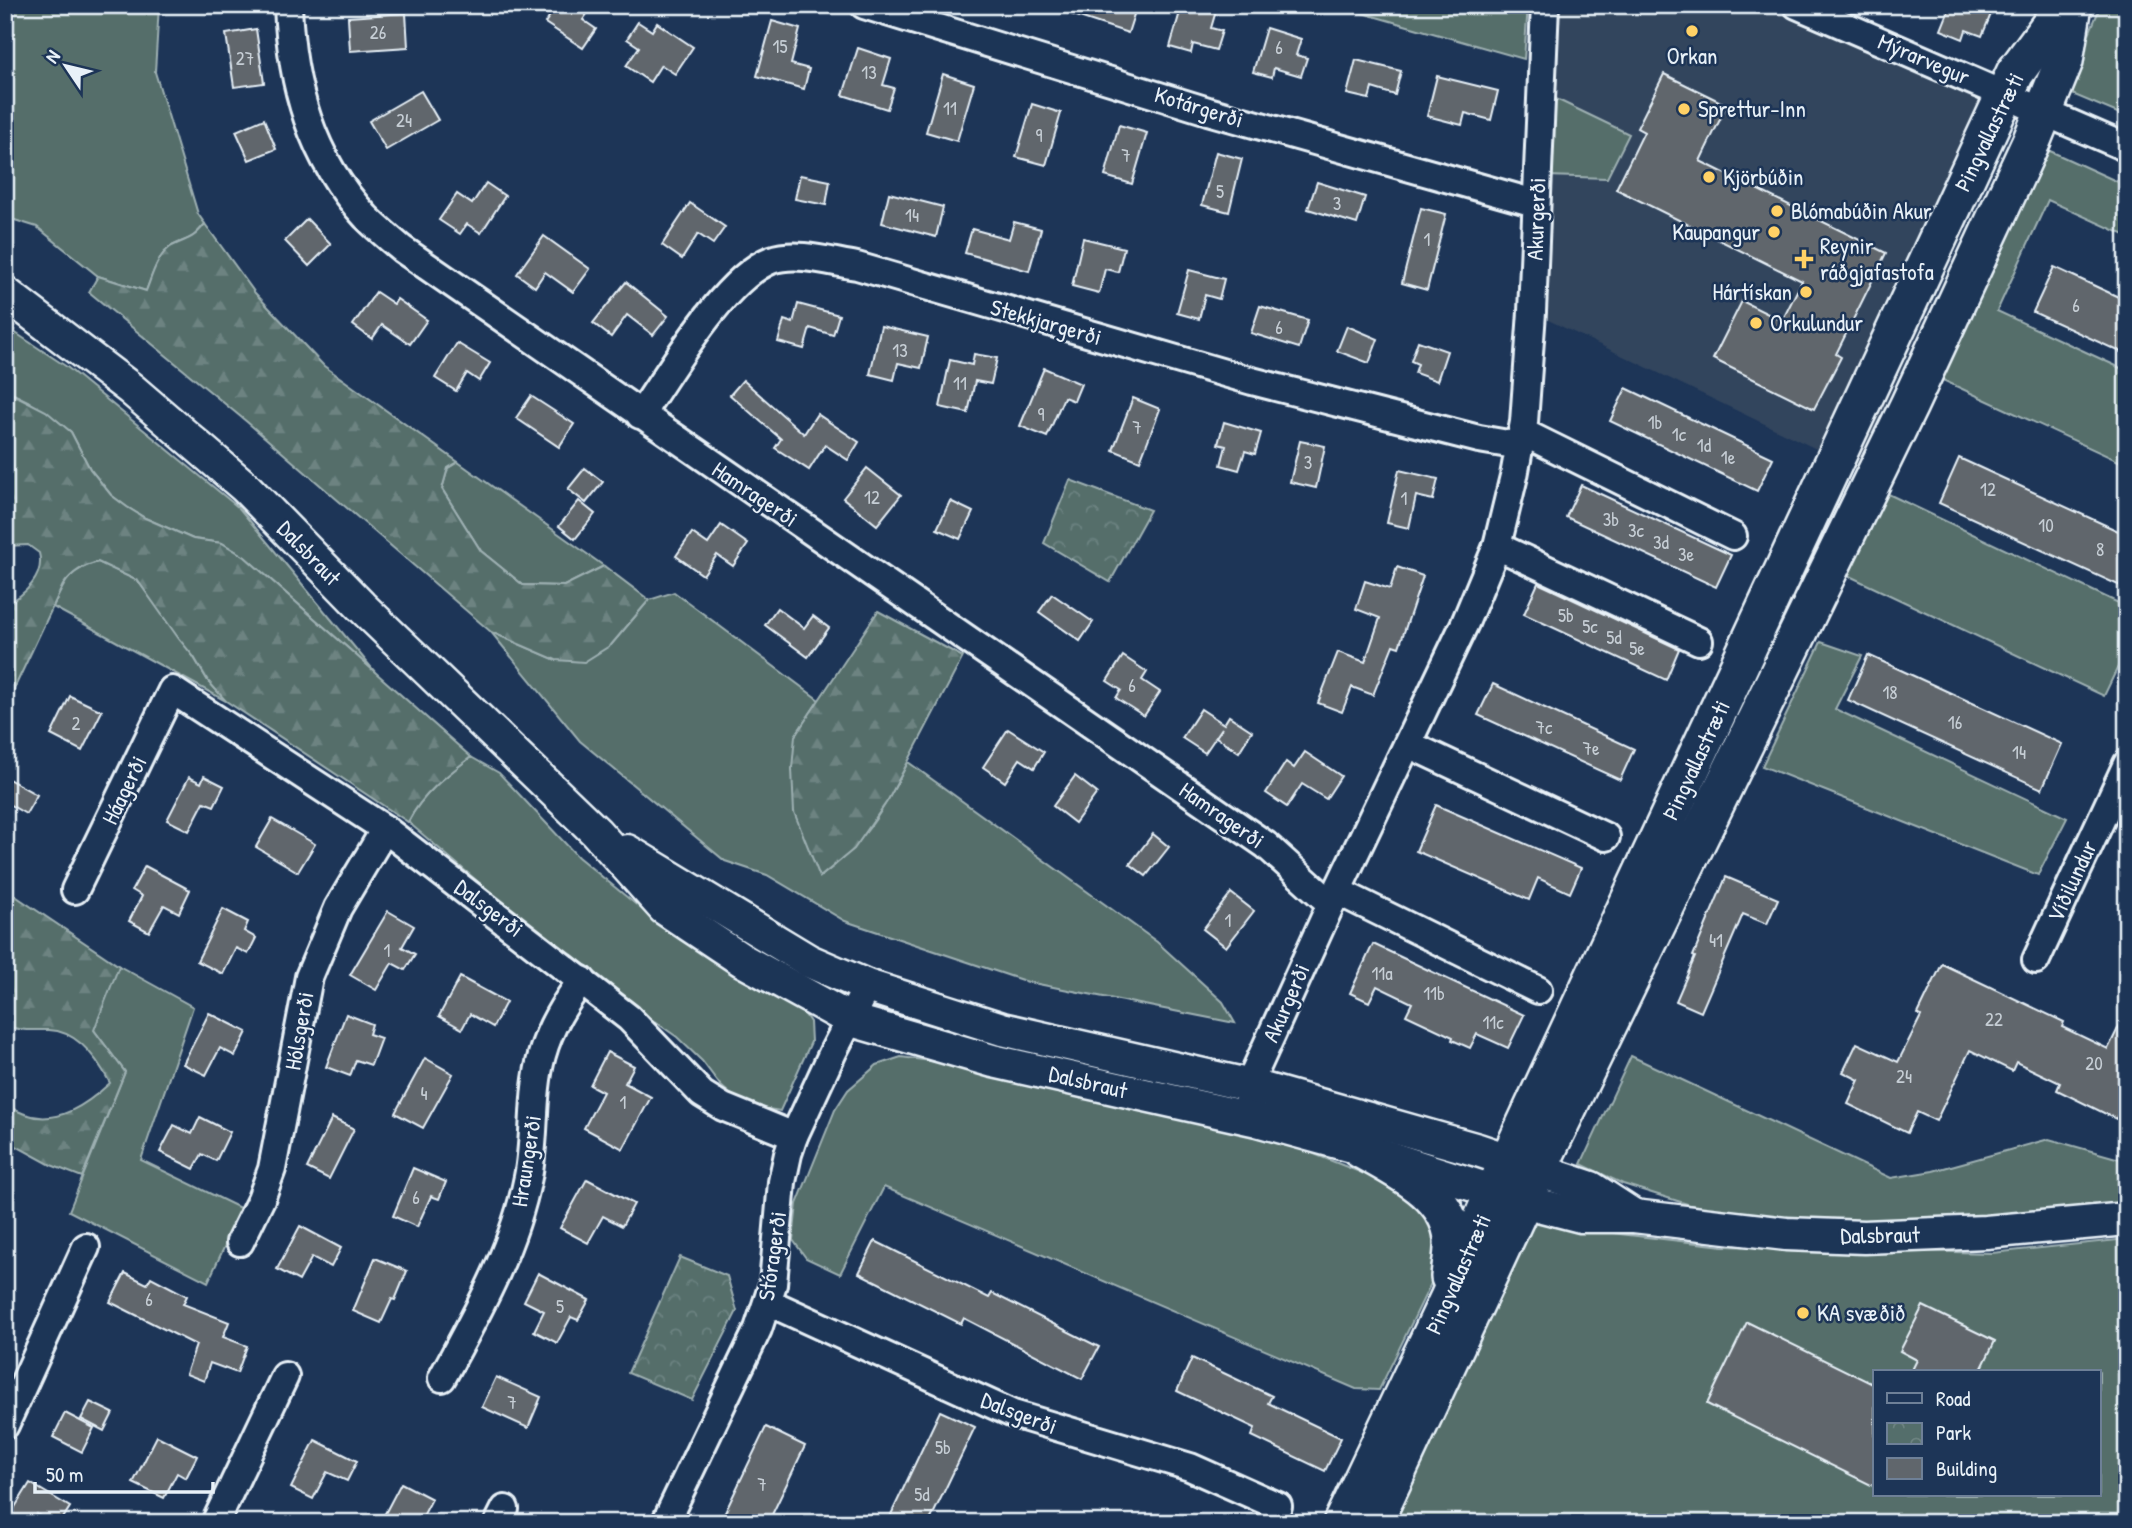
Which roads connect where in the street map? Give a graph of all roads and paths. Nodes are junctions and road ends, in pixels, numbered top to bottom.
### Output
1 (288, 5) edge
2 (864, 5) edge
3 (1545, 5) edge
4 (1797, 5) edge
5 (2065, 5) edge
6 (2073, 5) edge
7 (2006, 94) junction
8 (2043, 111) junction
9 (2127, 148) edge
10 (1535, 204) junction
11 (5, 293) edge
12 (640, 415) junction
13 (1521, 439) junction
14 (1733, 536) dead end
15 (1497, 546) junction
16 (1699, 641) dead end
17 (172, 690) joint
18 (1408, 744) junction
19 (2127, 764) edge
20 (385, 829) junction
21 (596, 832) junction
22 (1606, 837) dead end
23 (75, 890) dead end
24 (1334, 898) junction
25 (2036, 960) dead end
26 (582, 980) junction
27 (867, 986) junction
28 (1538, 990) dead end
29 (851, 1020) junction
30 (1252, 1086) junction
31 (1245, 1117) junction
32 (794, 1136) junction
33 (1359, 1148) junction
34 (1516, 1180) junction
35 (2127, 1219) edge
36 (240, 1242) dead end
37 (86, 1247) dead end
38 (1449, 1298) junction
39 (768, 1302) junction
40 (285, 1376) dead end
41 (442, 1378) dead end
42 (5, 1425) edge
43 (1278, 1506) dead end
44 (215, 1523) edge
45 (665, 1523) edge
46 (1342, 1523) edge
47 (1373, 1523) edge

1 - 12 street, Hamragerði
2 - 10 street, Kotárgerði
3 - 10 street, Akurgerði
4 - 7 street, Mýrarvegur
5 - 7 main road, Þingvallastræti
6 - 8 main road, Þingvallastræti
7 - 8 street, Mýrarvegur
7 - 34 main road, Þingvallastræti
8 - 9 street, Mýrarvegur
8 - 34 main road, Þingvallastræti
10 - 13 street, Akurgerði
11 - 21 street, Dalsbraut
12 - 13 street, Stekkjargerði
12 - 24 street, Hamragerði
13 - 14 street
13 - 15 street, Akurgerði
15 - 16 street
15 - 18 street, Akurgerði
17 - 20 street, Dalsgerði
17 - 23 street, Háagerði
18 - 22 street
18 - 24 street, Akurgerði
19 - 25 street, Víðilundur
20 - 26 street, Dalsgerði
20 - 36 street, Hólsgerði
21 - 27 street, Dalsbraut
21 - 29 street, Dalsbraut
24 - 28 street
24 - 30 street, Akurgerði
26 - 32 street, Dalsgerði
26 - 41 street, Hraungerði
27 - 29 street, Stóragerði
27 - 30 street, Dalsbraut
29 - 31 street, Dalsbraut
29 - 32 street, Stóragerði
30 - 31 street, Akurgerði
30 - 34 street, Dalsbraut
31 - 33 street, Dalsbraut
32 - 39 street, Stóragerði
33 - 34 street, Dalsbraut
33 - 38 main road
34 - 35 street, Dalsbraut
34 - 38 main road, Þingvallastræti
34 - 47 main road, Þingvallastræti
37 - 42 street
38 - 46 main road, Þingvallastræti
39 - 43 street, Dalsgerði
39 - 45 street, Stóragerði
40 - 44 street

